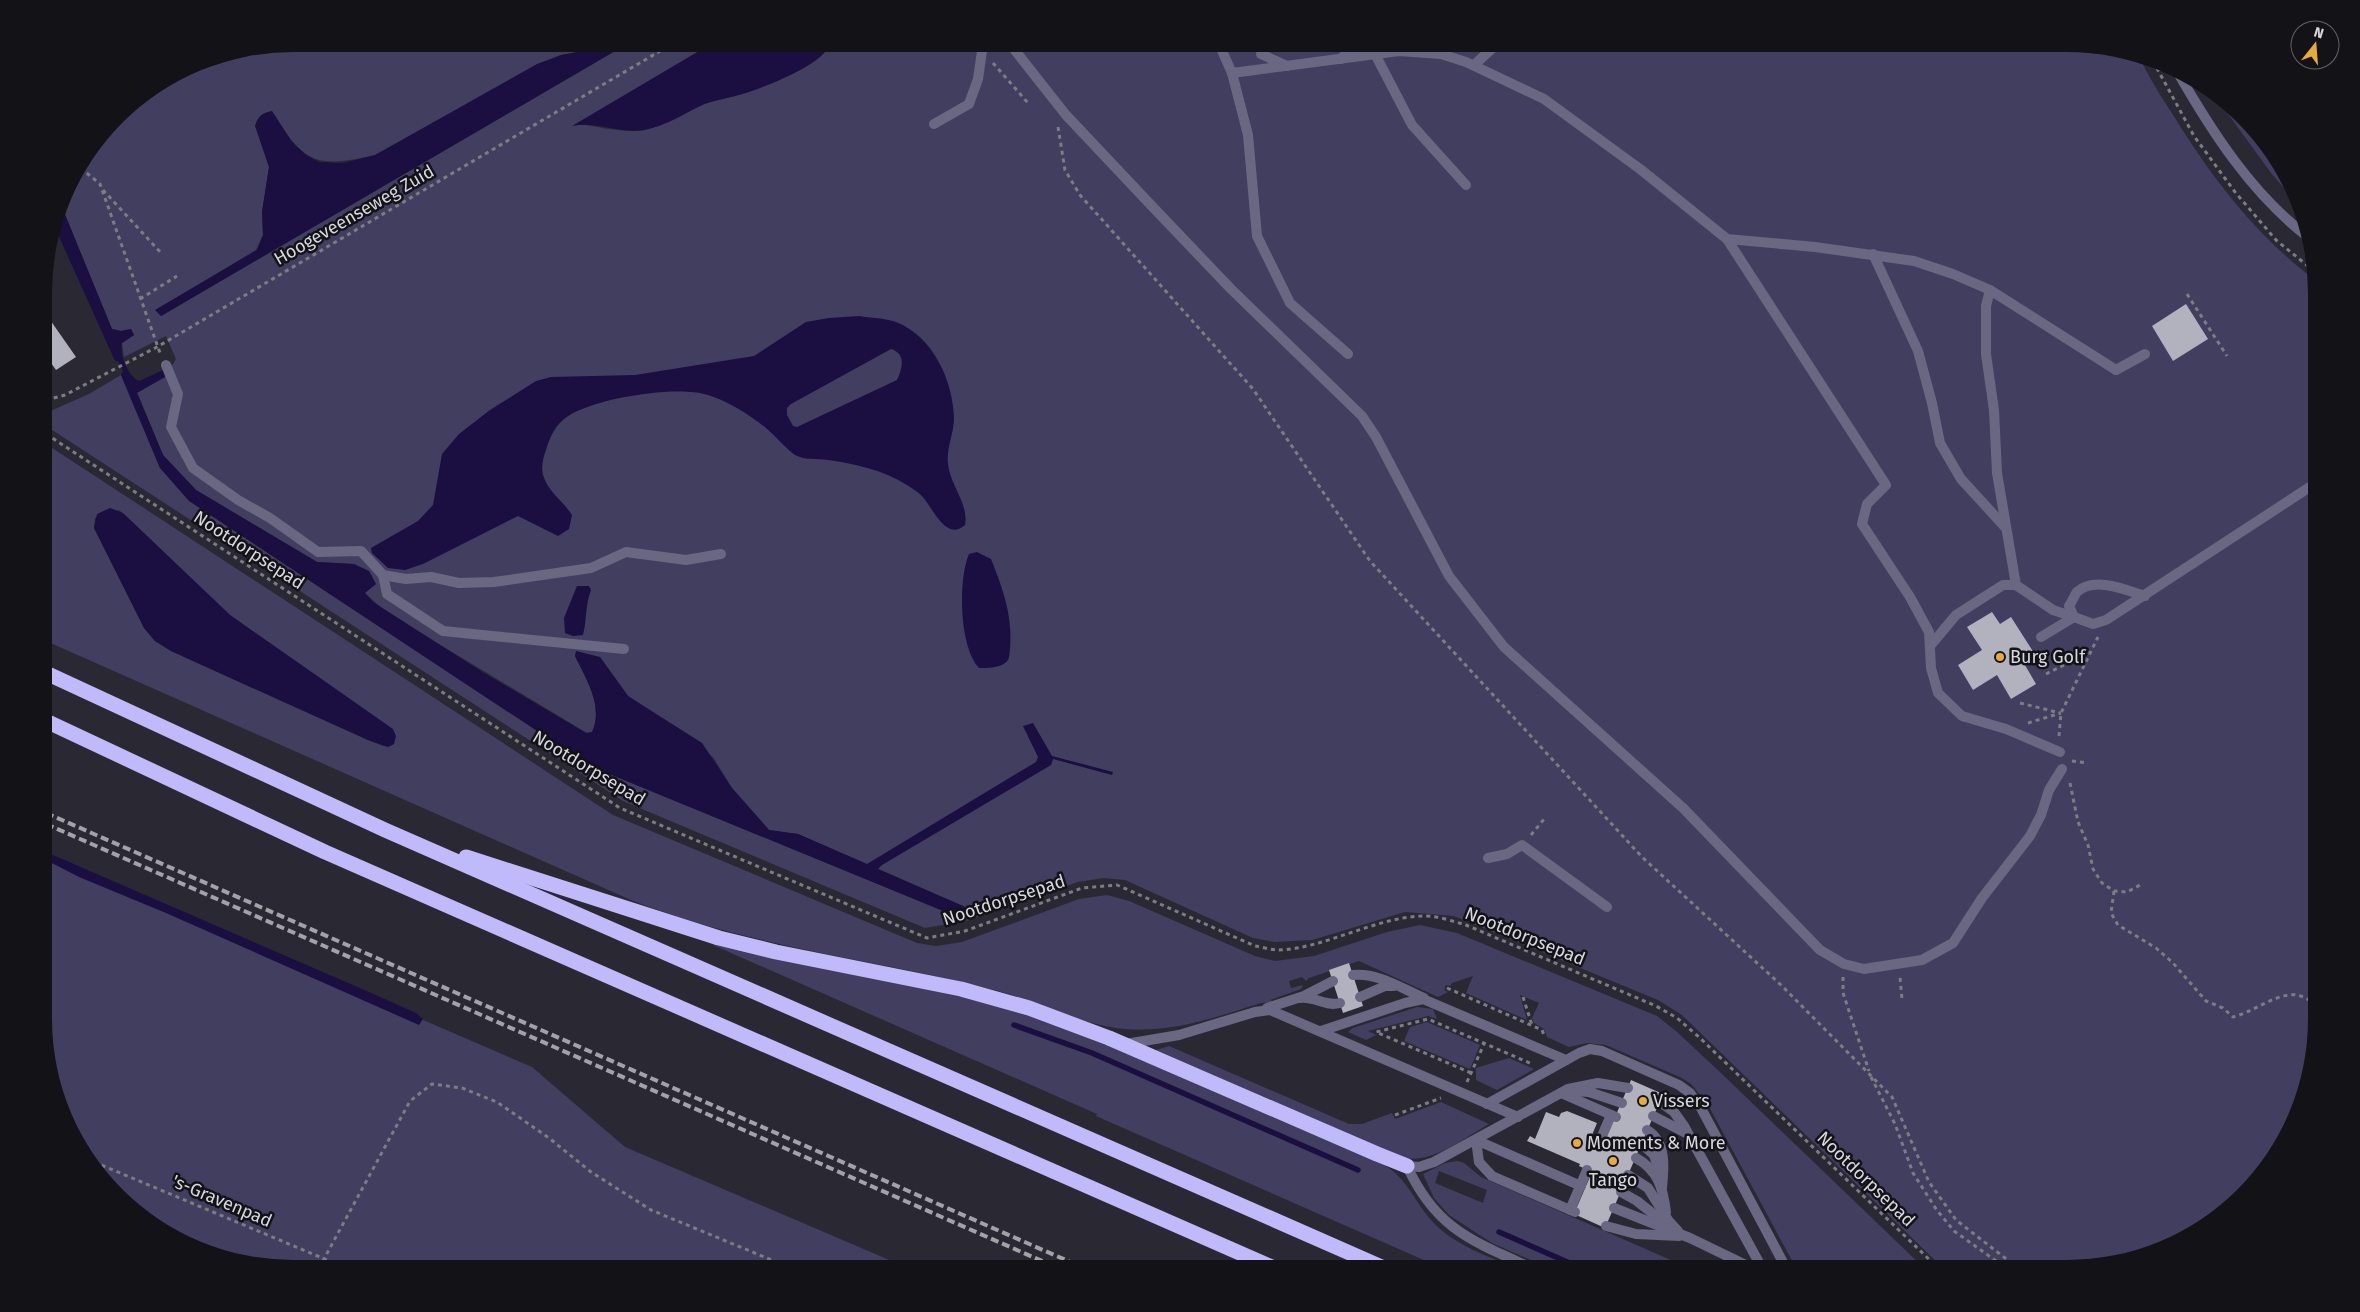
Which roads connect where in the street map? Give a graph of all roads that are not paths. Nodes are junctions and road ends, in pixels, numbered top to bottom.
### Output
1 (981, 52) edge
2 (1016, 52) edge
3 (1223, 52) edge
4 (1347, 52) edge
5 (1390, 52) edge
6 (1412, 52) edge
7 (1488, 52) edge
8 (1260, 54) dead end
9 (1375, 54) junction
10 (1341, 59) junction
11 (1474, 65) junction
12 (1288, 66) junction
13 (1232, 73) junction
14 (2183, 83) edge
15 (934, 124) dead end
16 (1466, 185) dead end
17 (2299, 230) edge
18 (1726, 239) junction
19 (1873, 254) junction
20 (1990, 290) junction
21 (1348, 354) dead end
22 (2145, 354) dead end
23 (166, 365) dead end
24 (2308, 488) edge
25 (2005, 527) junction
26 (721, 554) dead end
27 (383, 575) junction
28 (2016, 585) junction
29 (2145, 596) junction
30 (2074, 617) junction
31 (2042, 637) dead end
32 (1930, 646) junction
33 (624, 649) dead end
34 (52, 676) edge
35 (52, 724) edge
36 (2060, 752) road end
37 (2062, 769) road end
38 (385, 830) junction
39 (1488, 858) dead end
40 (1607, 907) dead end
41 (1353, 975) dead end
42 (1333, 981) dead end
43 (1402, 989) junction
44 (1360, 997) dead end
45 (1300, 998) junction
46 (1340, 1003) dead end
47 (1436, 1003) junction
48 (1256, 1012) junction
49 (1321, 1031) junction
50 (1125, 1044) junction
51 (1566, 1060) junction
52 (1628, 1088) dead end
53 (1561, 1093) junction
54 (1660, 1102) dead end
55 (1622, 1103) dead end
56 (1487, 1104) junction
57 (1654, 1116) dead end
58 (1518, 1117) junction
59 (1647, 1130) dead end
60 (1692, 1139) junction
61 (1476, 1140) junction
62 (1601, 1143) dead end
63 (1642, 1144) dead end
64 (1636, 1158) dead end
65 (1407, 1166) junction
66 (1628, 1176) dead end
67 (1662, 1189) junction
68 (1621, 1192) dead end
69 (1614, 1208) dead end
70 (1668, 1220) junction
71 (1606, 1226) dead end
72 (1690, 1238) junction
73 (1256, 1260) edge
74 (1366, 1260) edge
75 (1514, 1260) edge
76 (1735, 1260) edge
77 (1758, 1260) edge
78 (1782, 1260) edge

1 - 15 street
2 - 37 street
3 - 13 street
4 - 10 street
5 - 9 street
6 - 11 street
7 - 11 street
8 - 12 street
9 - 10 street
9 - 16 street
10 - 12 street
11 - 18 street
12 - 13 street
13 - 21 street
14 - 17 street
18 - 19 street
18 - 32 street
19 - 20 street
19 - 25 street
20 - 22 street
20 - 25 street
23 - 27 street
24 - 29 street
25 - 28 street
26 - 27 street
27 - 33 street
28 - 30 street
28 - 32 street
29 - 30 street
29 - 30 street
30 - 31 street
32 - 36 street
34 - 38 highway
35 - 73 highway
38 - 50 highway
38 - 74 highway
39 - 40 street
41 - 43 street
42 - 45 street
43 - 44 street
43 - 47 street
45 - 46 street
45 - 48 street
47 - 49 street
47 - 51 street
48 - 49 street
48 - 50 street
49 - 56 street
50 - 65 highway
51 - 56 street
51 - 78 street
52 - 53 street
53 - 55 street
53 - 58 street
53 - 62 street
54 - 60 street
56 - 58 street
57 - 60 street
58 - 61 street
59 - 67 street
60 - 77 street
61 - 61 street
61 - 65 street
63 - 67 street
64 - 67 street
65 - 75 street
66 - 70 street
67 - 70 street
68 - 72 street
69 - 72 street
70 - 72 street
71 - 72 street
72 - 76 street

